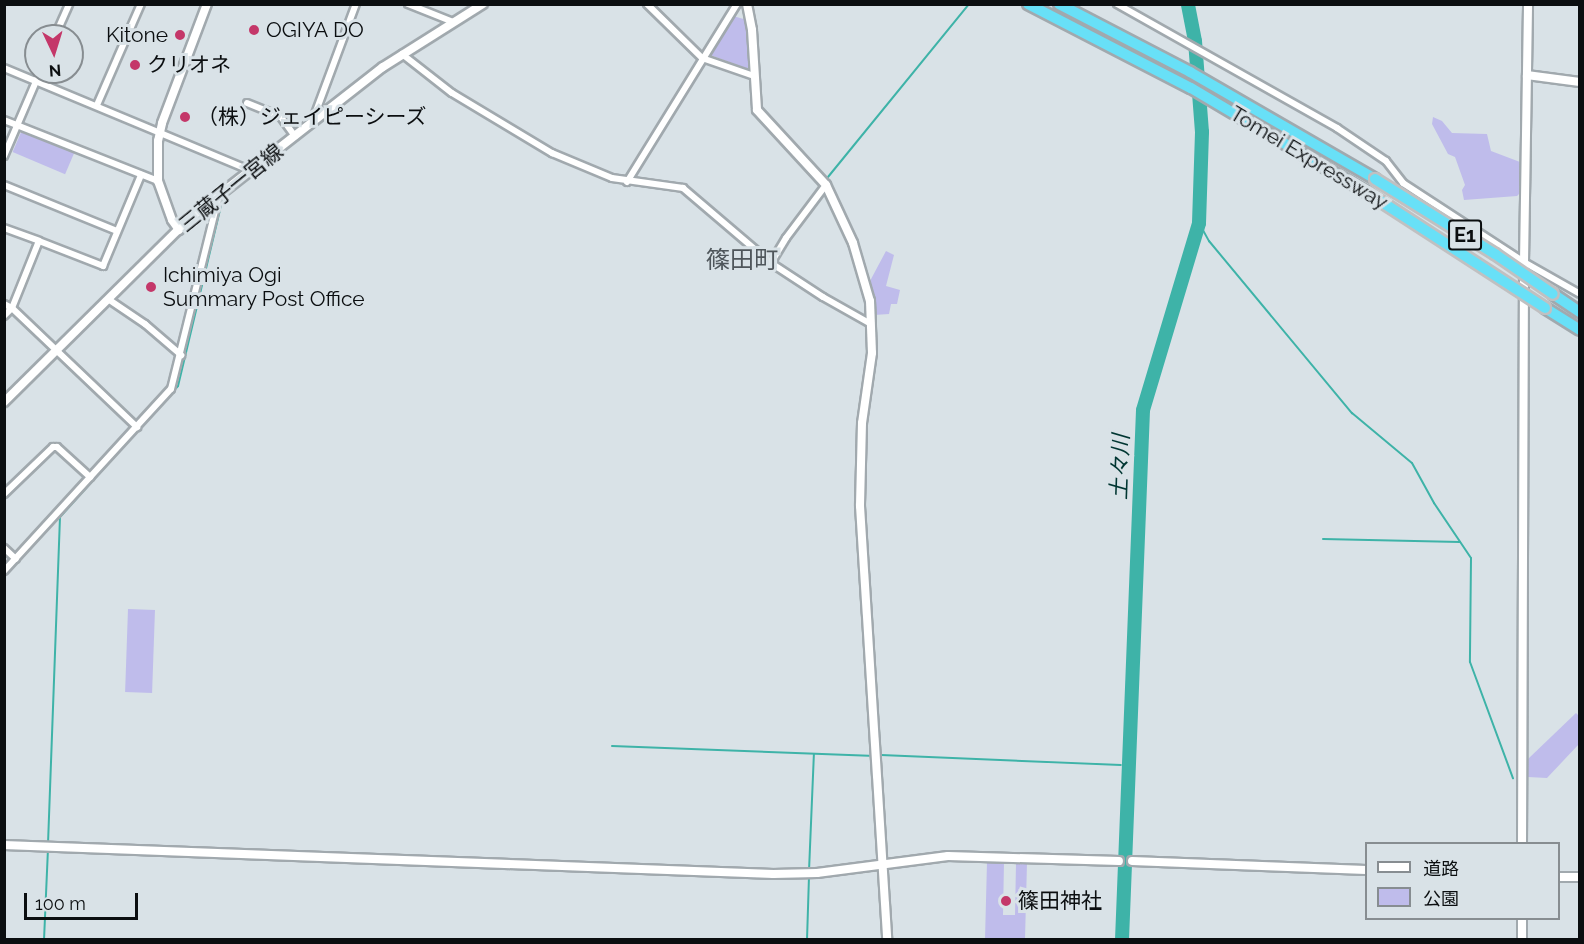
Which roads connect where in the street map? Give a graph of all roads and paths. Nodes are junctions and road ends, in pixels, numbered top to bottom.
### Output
1 (69, 4) edge
2 (141, 4) edge
3 (207, 4) edge
4 (356, 4) edge
5 (408, 4) edge
6 (483, 4) edge
7 (647, 4) edge
8 (737, 4) edge
9 (747, 4) edge
10 (1028, 4) edge
11 (1059, 4) edge
12 (1116, 4) edge
13 (1528, 4) edge
14 (453, 22) junction
15 (60, 24) edge
16 (402, 54) junction
17 (702, 58) junction
18 (4, 68) edge
19 (1527, 75) junction
20 (24, 76) edge
21 (754, 76) junction
22 (1580, 82) edge
23 (35, 84) edge
24 (44, 84) edge
25 (247, 103) dead end
26 (97, 105) junction
27 (4, 120) edge
28 (311, 124) junction
29 (18, 125) junction
30 (160, 131) junction
31 (295, 136) junction
32 (7, 143) edge
33 (4, 156) edge
34 (249, 170) junction
35 (141, 175) junction
36 (158, 181) junction
37 (627, 182) junction
38 (4, 185) edge
39 (826, 185) junction
40 (219, 195) junction
41 (4, 228) edge
42 (179, 230) junction
43 (117, 231) junction
44 (39, 241) junction
45 (1524, 262) junction
46 (771, 263) junction
47 (1580, 294) edge
48 (108, 299) junction
49 (4, 304) edge
50 (12, 308) junction
51 (1580, 312) edge
52 (4, 316) edge
53 (871, 324) junction
54 (1580, 330) edge
55 (56, 350) junction
56 (181, 355) junction
57 (4, 402) edge
58 (136, 427) junction
59 (90, 477) junction
60 (4, 494) edge
61 (4, 548) edge
62 (16, 559) junction
63 (4, 571) edge
64 (1522, 842) edge
65 (4, 845) edge
66 (1119, 861) joint
67 (1131, 861) joint
68 (882, 864) junction
69 (1365, 870) edge
70 (1560, 877) edge
71 (1580, 877) edge
72 (1522, 920) edge
73 (887, 939) edge
74 (1522, 939) edge

1 - 15 street
2 - 26 street
3 - 30 street
4 - 28 street
5 - 14 street
6 - 14 main road, 三蔵子一宮線
7 - 17 street
8 - 17 street
9 - 21 street
10 - 54 highway, Tomei Expressway / E1, bridge
11 - 51 highway, Tomei Expressway / E1, bridge
12 - 45 street
13 - 19 street
14 - 16 main road, 三蔵子一宮線
16 - 28 main road, 三蔵子一宮線
16 - 37 street
17 - 21 street
17 - 37 street
18 - 20 street
19 - 22 street
19 - 45 street
21 - 39 street
23 - 29 street
24 - 26 street
25 - 31 street
26 - 30 street
27 - 29 street
28 - 31 main road, 三蔵子一宮線
29 - 32 street
29 - 35 street
30 - 34 street
30 - 36 street
31 - 34 main road, 三蔵子一宮線
32 - 33 street
34 - 40 main road, 三蔵子一宮線
35 - 36 street
35 - 43 street
36 - 42 street
37 - 46 street
38 - 43 street
39 - 46 street
39 - 53 street
40 - 42 main road, 三蔵子一宮線
40 - 56 street
41 - 44 street
42 - 48 main road, 三蔵子一宮線
43 - 44 street
44 - 50 street
45 - 47 street
45 - 64 street
46 - 53 street
48 - 55 main road, 三蔵子一宮線
48 - 56 street
49 - 50 street
50 - 52 street
50 - 55 street
53 - 68 street
55 - 57 main road, 三蔵子一宮線
55 - 58 street
56 - 58 street
58 - 59 street
59 - 60 street
59 - 62 street
61 - 62 street
62 - 63 street
65 - 68 street
66 - 67 street
66 - 68 street
67 - 69 street
68 - 73 street
70 - 71 street
72 - 74 street

